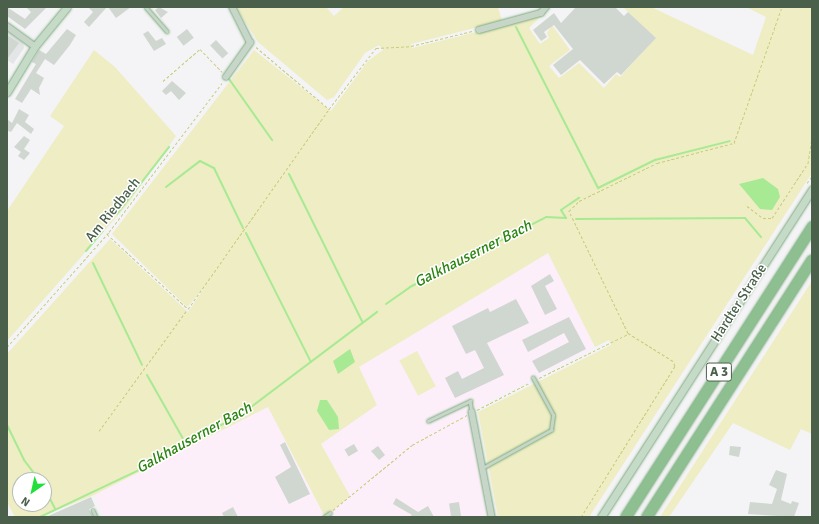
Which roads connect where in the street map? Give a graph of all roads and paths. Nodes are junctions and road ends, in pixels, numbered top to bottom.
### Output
1 (67, 7) edge
2 (146, 7) edge
3 (232, 7) edge
4 (546, 7) edge
5 (782, 7) edge
6 (7, 26) edge
7 (479, 30) joint
8 (167, 31) dead end
9 (250, 43) junction
10 (35, 46) junction
11 (226, 78) junction
12 (163, 81) dead end
13 (7, 92) edge
14 (329, 109) junction
15 (812, 139) edge
16 (812, 189) edge
17 (747, 206) dead end
18 (812, 227) edge
19 (108, 234) junction
20 (812, 260) edge
21 (188, 309) junction
22 (7, 347) edge
23 (533, 378) dead end
24 (472, 412) joint
25 (428, 421) dead end
26 (99, 432) dead end
27 (483, 467) junction
28 (92, 510) dead end
29 (330, 512) dead end
30 (96, 517) edge
31 (324, 517) edge
32 (492, 517) edge
33 (581, 517) edge
34 (601, 517) edge
35 (626, 517) edge
36 (647, 517) edge

1 - 10 main road
2 - 8 lane
3 - 9 street
4 - 7 street
5 - 33 path
6 - 10 street
7 - 14 path
9 - 11 street
9 - 14 path
10 - 13 main road
11 - 12 path
11 - 19 path, Am Riedbach
14 - 21 path
15 - 17 path
16 - 34 main road, Hardter Straße
18 - 35 highway, A 3
19 - 21 path
19 - 22 path, Am Riedbach
20 - 36 highway, A 3
21 - 26 path
23 - 27 lane
24 - 25 lane
24 - 27 street
27 - 32 street
28 - 30 lane
29 - 31 lane

